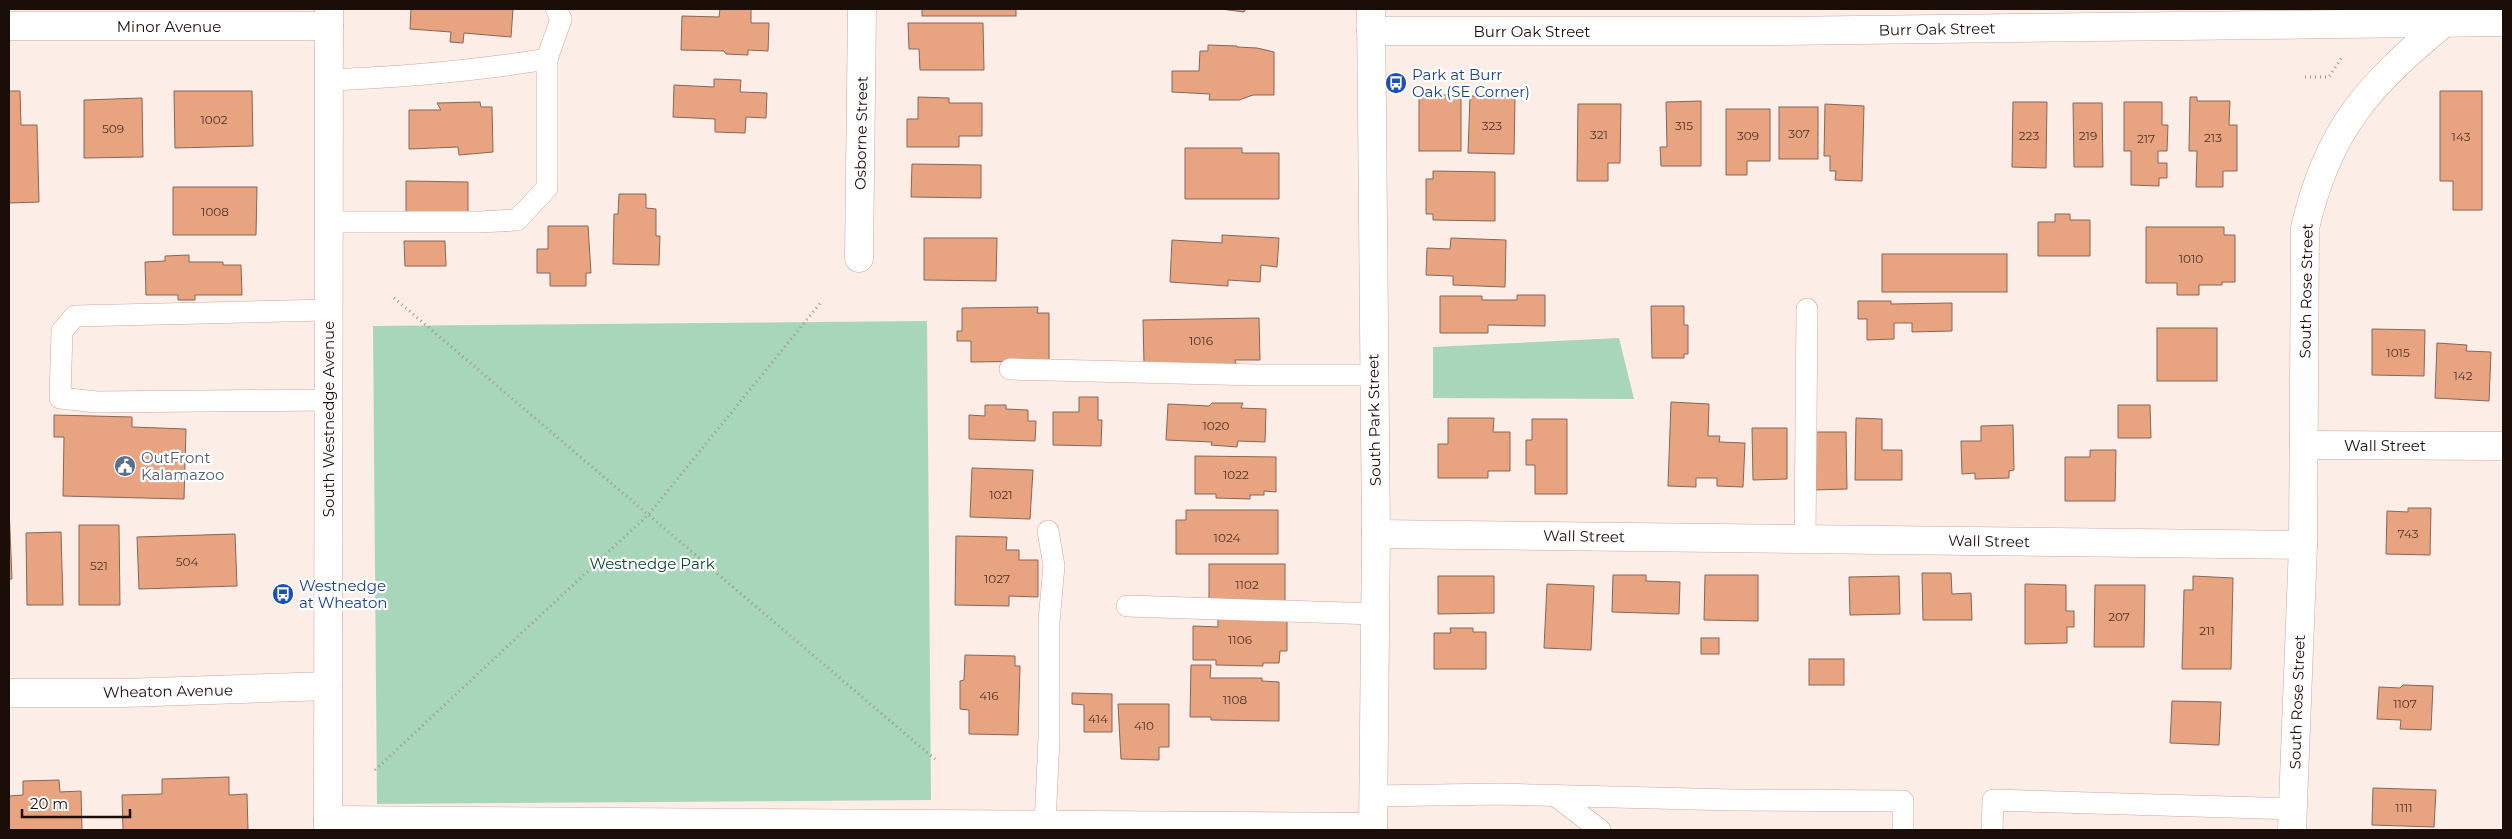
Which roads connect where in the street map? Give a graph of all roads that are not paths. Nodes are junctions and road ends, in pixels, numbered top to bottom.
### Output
1 (556, 9) edge
2 (862, 9) edge
3 (2449, 15) edge
4 (329, 18) edge
5 (1371, 20) edge
6 (1779, 20) edge
7 (2503, 22) edge
8 (9, 26) edge
9 (547, 59) junction
10 (329, 80) junction
11 (328, 222) junction
12 (859, 258) dead end
13 (1807, 309) dead end
14 (328, 310) junction
15 (1010, 369) dead end
16 (1374, 375) junction
17 (328, 400) junction
18 (2304, 445) junction
19 (2503, 446) edge
20 (1048, 531) dead end
21 (1376, 534) junction
22 (1805, 538) junction
23 (2303, 544) junction
24 (1127, 606) dead end
25 (1375, 614) junction
26 (328, 686) junction
27 (9, 693) edge
28 (1373, 796) junction
29 (1556, 796) junction
30 (2293, 820) edge
31 (328, 825) edge
32 (1045, 825) junction
33 (858, 827) edge
34 (1373, 828) edge
35 (1600, 830) edge
36 (1903, 830) edge
37 (1992, 830) edge

1 - 9 lane
2 - 12 street, Osborne Street
3 - 6 street, Burr Oak Street
3 - 7 street, Burr Oak Street
3 - 18 street, South Rose Street
4 - 8 street, Minor Avenue
4 - 10 street, South Westnedge Avenue
5 - 6 street, Burr Oak Street
5 - 16 street, South Park Street
9 - 10 lane
9 - 11 lane
10 - 11 street, South Westnedge Avenue
11 - 14 street, South Westnedge Avenue
13 - 22 lane
14 - 17 street, South Westnedge Avenue
14 - 17 lane
15 - 16 lane
16 - 21 street, South Park Street
17 - 26 street, South Westnedge Avenue
18 - 19 street, Wall Street
18 - 23 street
20 - 32 lane
21 - 22 street, Wall Street
21 - 25 street, South Park Street
22 - 23 street, Wall Street
23 - 30 street, South Rose Street
24 - 25 lane
25 - 28 street, South Park Street
26 - 27 street, Wheaton Avenue
26 - 31 street, South Westnedge Avenue
28 - 29 lane
28 - 34 street, South Park Street
29 - 35 lane
29 - 36 lane
30 - 37 lane
31 - 33 street
32 - 33 street
32 - 34 street

